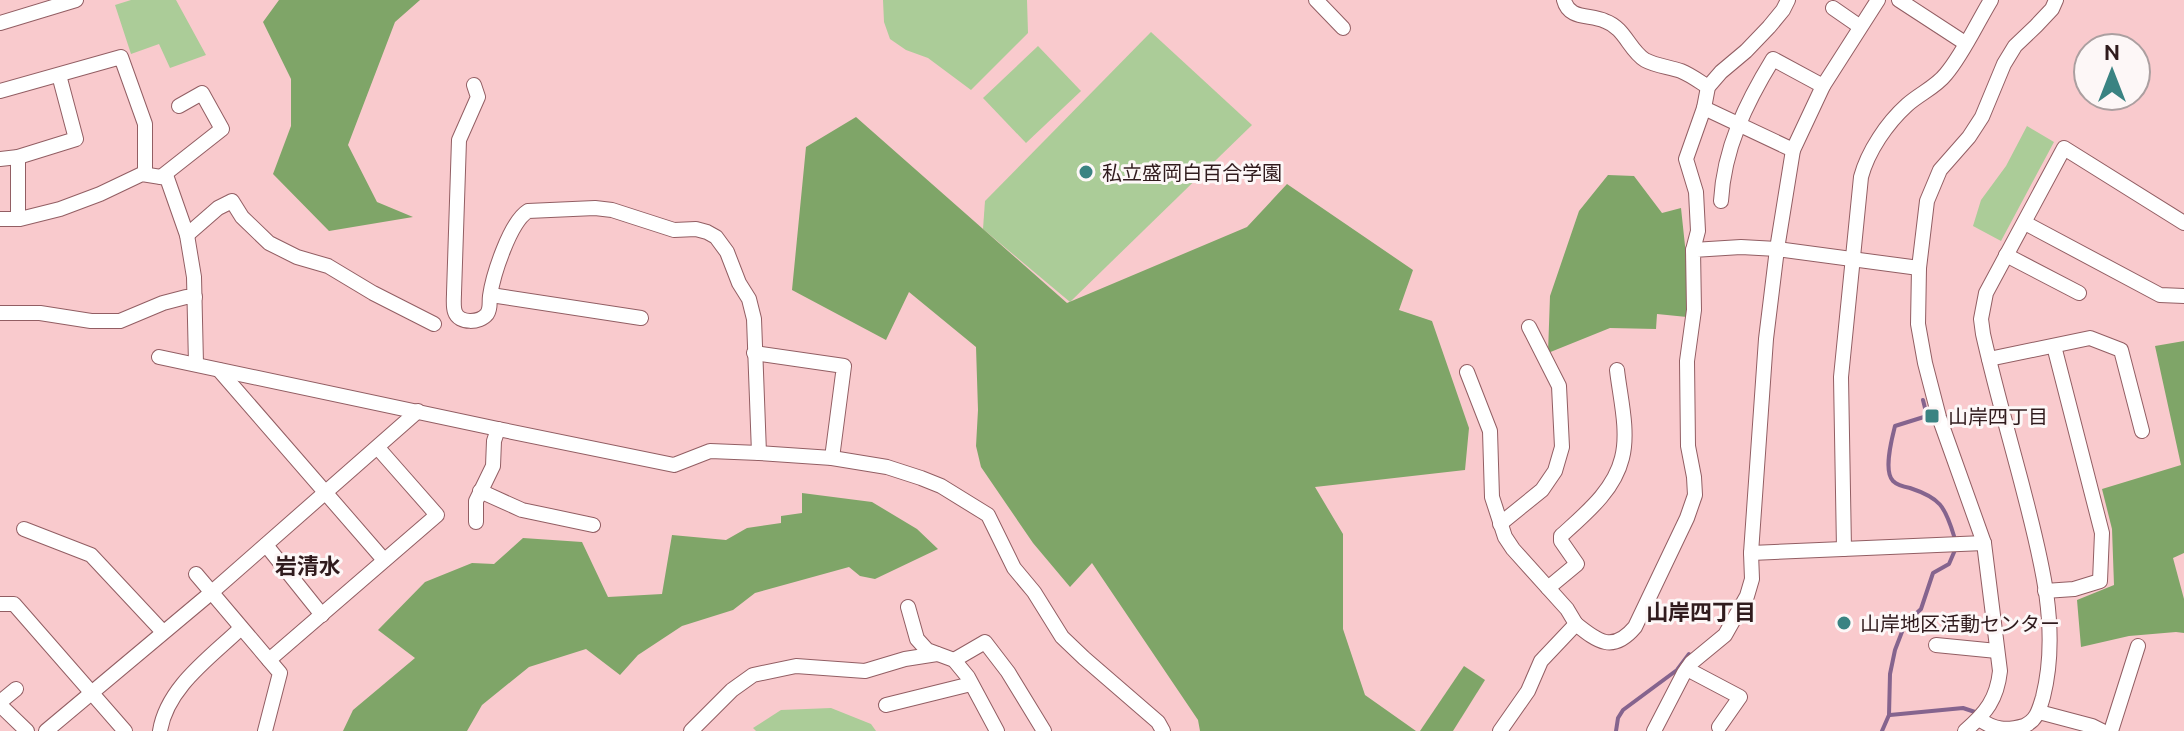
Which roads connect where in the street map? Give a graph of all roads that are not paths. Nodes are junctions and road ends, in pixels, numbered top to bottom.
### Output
1 (76, 0) edge
2 (1316, 0) edge
3 (1564, 0) edge
4 (1788, 0) edge
5 (1878, 0) edge
6 (1899, 0) edge
7 (1991, 0) edge
8 (2056, 0) edge
9 (1833, 8) dead end
10 (0, 23) edge
11 (1859, 26) junction
12 (1343, 28) dead end
13 (1965, 43) junction
14 (59, 75) junction
15 (474, 85) dead end
16 (1823, 86) junction
17 (1708, 87) junction
18 (0, 91) edge
19 (179, 106) dead end
20 (1704, 108) junction
21 (1738, 124) junction
22 (1793, 150) junction
23 (18, 157) junction
24 (0, 159) edge
25 (145, 174) junction
26 (161, 177) junction
27 (1721, 201) dead end
28 (1688, 209) dead end
29 (0, 219) edge
30 (18, 219) junction
31 (2025, 223) junction
32 (2184, 223) edge
33 (187, 235) junction
34 (1777, 249) junction
35 (1693, 250) junction
36 (2006, 255) junction
37 (1852, 259) junction
38 (1919, 268) junction
39 (2079, 293) dead end
40 (491, 295) junction
41 (2184, 296) edge
42 (195, 297) junction
43 (0, 313) edge
44 (641, 318) dead end
45 (434, 324) dead end
46 (1529, 327) dead end
47 (2054, 346) junction
48 (754, 353) junction
49 (159, 357) dead end
50 (1989, 359) junction
51 (196, 364) junction
52 (219, 369) junction
53 (1617, 370) dead end
54 (1467, 372) dead end
55 (418, 411) junction
56 (498, 429) junction
57 (2142, 431) dead end
58 (378, 448) junction
59 (759, 453) junction
60 (832, 458) junction
61 (480, 491) junction
62 (326, 494) junction
63 (476, 522) dead end
64 (1500, 524) junction
65 (593, 525) dead end
66 (24, 529) dead end
67 (1984, 543) junction
68 (266, 545) junction
69 (1844, 549) junction
70 (1751, 553) junction
71 (384, 560) junction
72 (196, 574) dead end
73 (1548, 588) junction
74 (2045, 591) junction
75 (212, 592) junction
76 (0, 604) edge
77 (908, 607) dead end
78 (322, 615) junction
79 (1576, 624) junction
80 (241, 628) junction
81 (163, 632) junction
82 (1936, 645) dead end
83 (2138, 646) dead end
84 (1997, 651) junction
85 (937, 654) junction
86 (269, 660) junction
87 (954, 660) junction
88 (1687, 669) junction
89 (971, 684) junction
90 (16, 689) dead end
91 (91, 694) junction
92 (0, 704) edge
93 (886, 705) dead end
94 (1979, 719) junction
95 (2046, 720) edge
96 (1719, 727) dead end
97 (27, 731) edge
98 (46, 731) edge
99 (125, 731) edge
100 (160, 731) edge
101 (265, 731) edge
102 (691, 731) edge
103 (997, 731) edge
104 (1044, 731) edge
105 (1163, 731) edge
106 (1500, 731) edge
107 (1654, 731) edge
108 (1965, 731) edge
109 (2102, 731) edge
110 (2111, 731) edge

1 - 10 street
2 - 12 street
3 - 17 street
4 - 17 street
5 - 11 street
6 - 13 street
7 - 13 street
8 - 38 street
9 - 11 street
11 - 16 street
13 - 37 street
14 - 18 street
14 - 23 street
14 - 25 street
15 - 40 street
16 - 21 street
16 - 22 street
17 - 20 street
19 - 26 street
20 - 21 street
20 - 35 street
21 - 22 street
21 - 27 street
22 - 34 street
23 - 24 street
23 - 30 street
25 - 26 street
25 - 30 street
26 - 33 street
28 - 35 street
29 - 30 street
31 - 32 street
31 - 36 street
31 - 41 street
33 - 42 street
33 - 45 street
34 - 35 street
34 - 37 street
34 - 70 street
35 - 79 street
36 - 39 street
36 - 50 street
37 - 38 street
37 - 69 street
38 - 67 street
40 - 44 street
40 - 48 street
42 - 43 street
42 - 51 street
46 - 64 street
47 - 50 street
47 - 57 street
47 - 74 street
48 - 59 street
48 - 60 street
49 - 51 street
50 - 74 street
51 - 52 street
52 - 55 street
52 - 62 street
53 - 73 street
54 - 64 street
55 - 56 street
55 - 58 street
56 - 59 street
56 - 61 street
58 - 62 street
58 - 71 street
59 - 60 street
60 - 105 street
61 - 63 street
61 - 65 street
62 - 68 street
62 - 71 street
64 - 73 street
66 - 81 street
67 - 69 street
67 - 84 street
68 - 75 street
68 - 78 street
69 - 70 street
70 - 88 street
71 - 78 street
72 - 75 street
73 - 79 street
74 - 95 street
75 - 80 street
75 - 81 street
76 - 91 street
77 - 85 street
78 - 86 street
79 - 106 street
80 - 86 street
80 - 100 street
81 - 91 street
82 - 84 street
83 - 110 street
84 - 94 street
85 - 87 street
85 - 102 street
86 - 101 street
87 - 89 street
87 - 104 street
88 - 96 street
88 - 107 street
89 - 93 street
89 - 103 street
90 - 92 street
91 - 98 street
91 - 99 street
92 - 97 street
94 - 95 street
94 - 108 street
95 - 109 street

